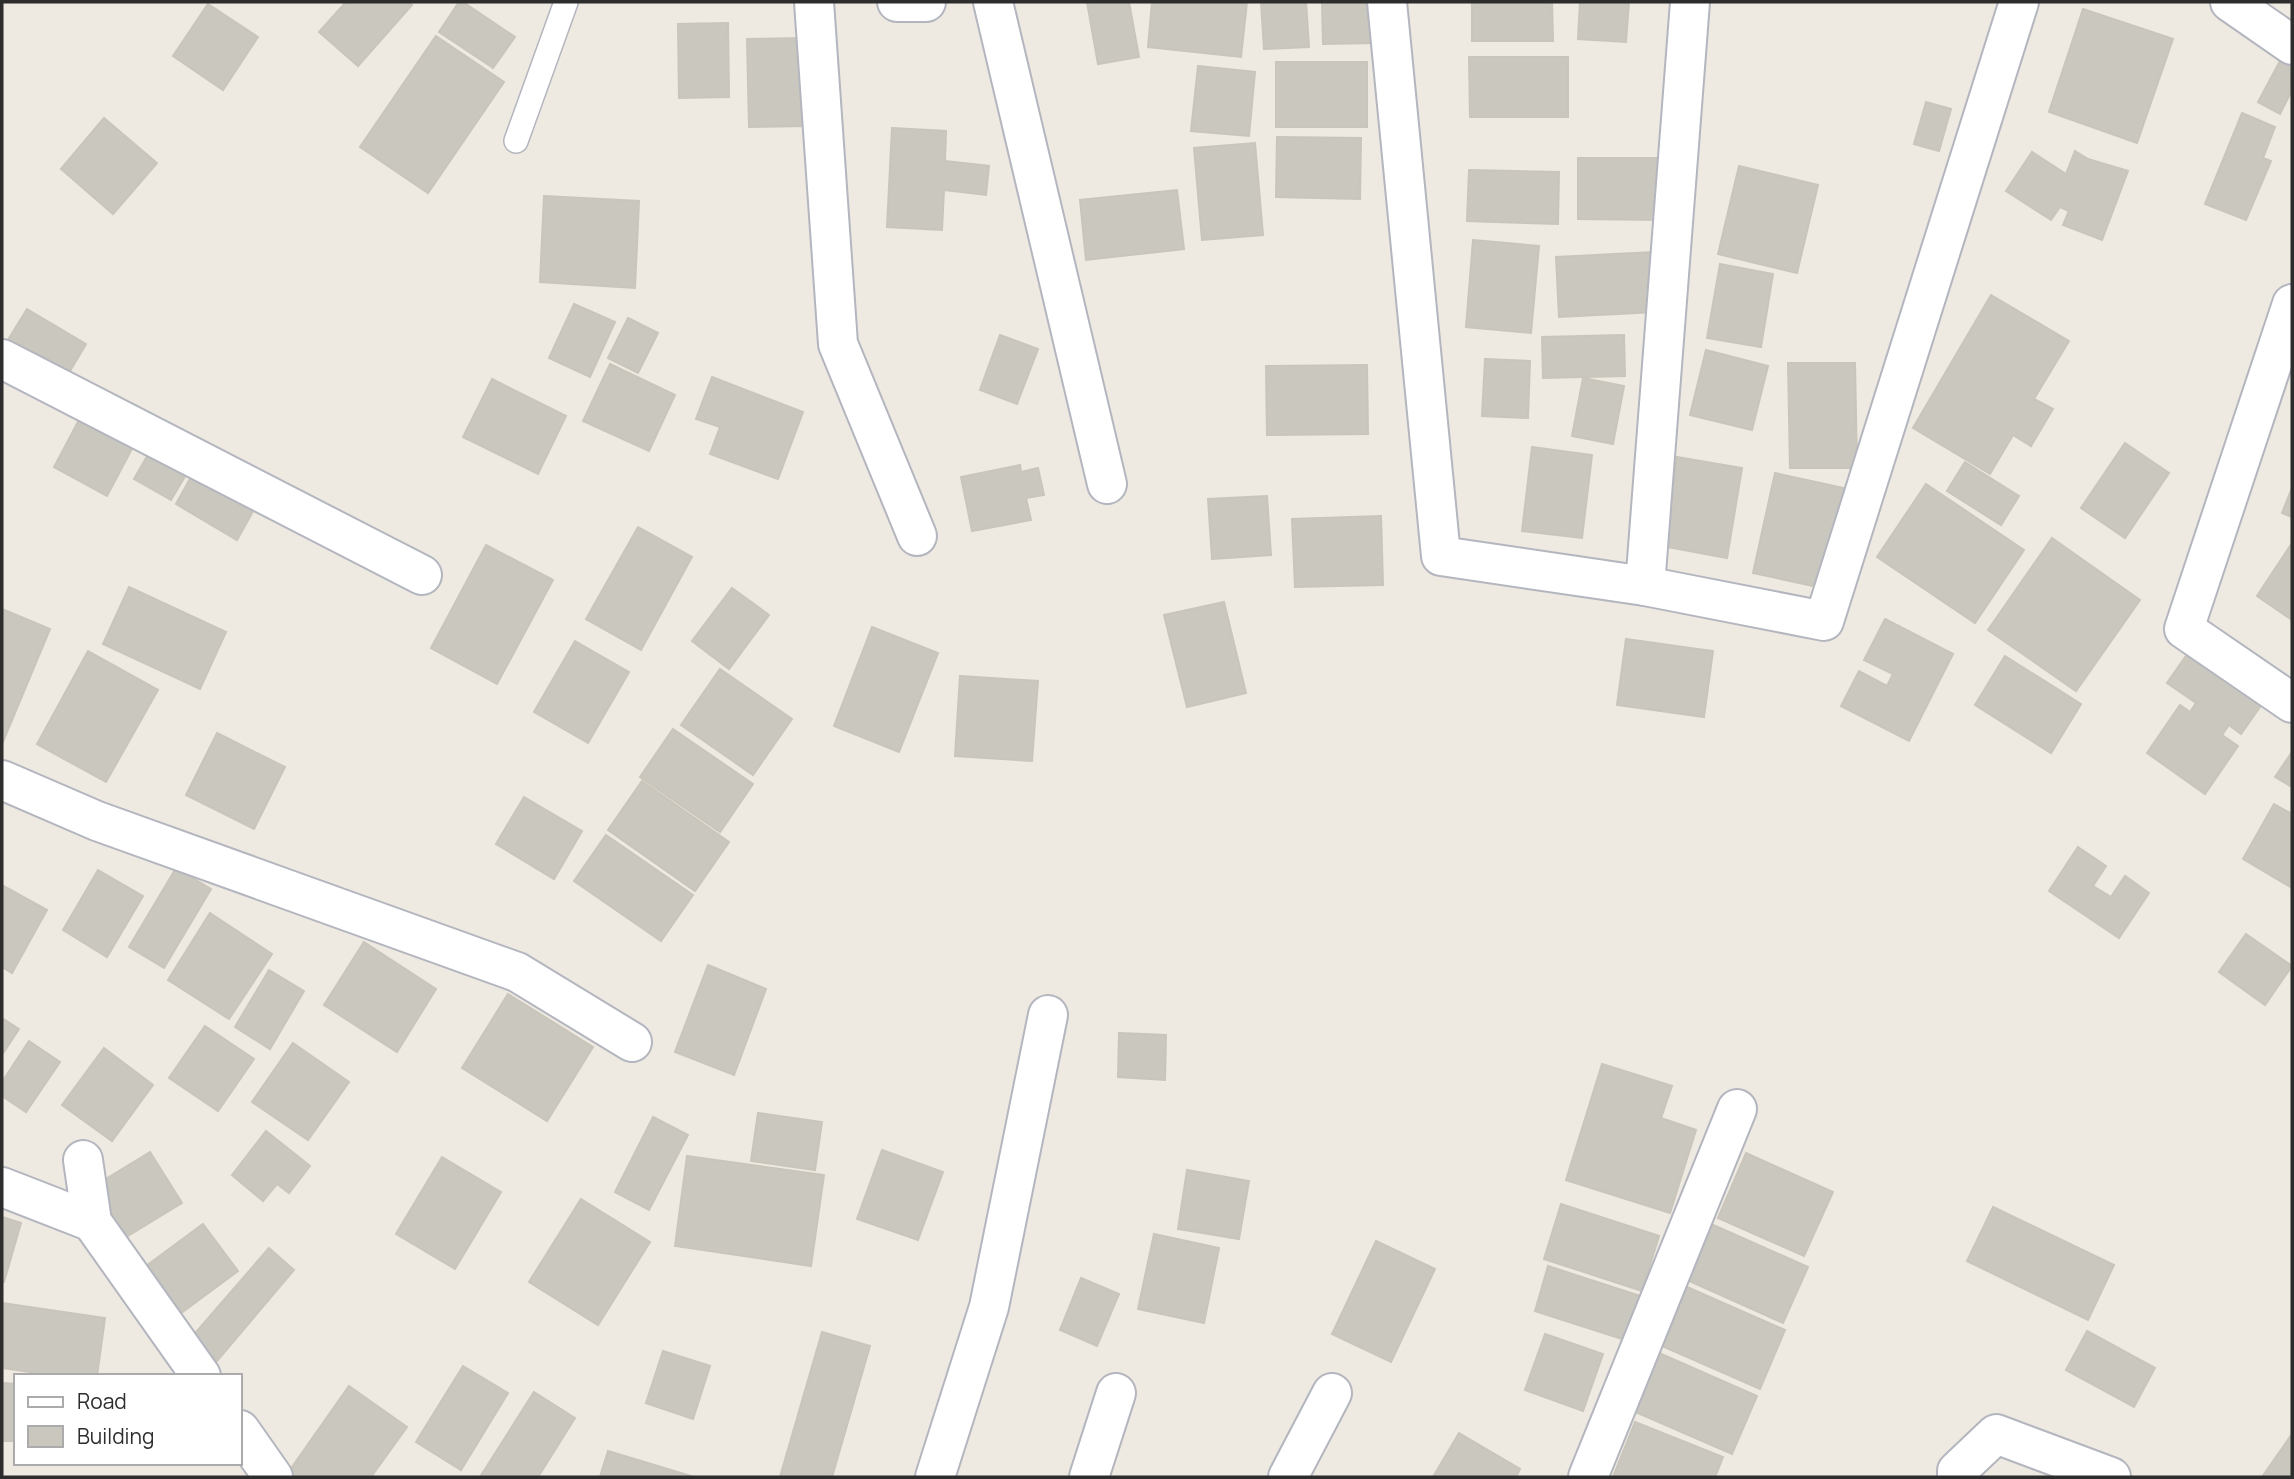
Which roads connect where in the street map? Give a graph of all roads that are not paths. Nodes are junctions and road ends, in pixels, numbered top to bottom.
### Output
1 (566, 2) edge
2 (814, 2) edge
3 (897, 2) edge
4 (926, 2) edge
5 (993, 2) edge
6 (1387, 2) edge
7 (1690, 2) edge
8 (2019, 2) edge
9 (2230, 2) edge
10 (2292, 44) edge
11 (516, 141) dead end
12 (2292, 304) edge
13 (2, 359) edge
14 (1107, 484) dead end
15 (917, 536) dead end
16 (422, 575) dead end
17 (1644, 586) junction
18 (2292, 703) edge
19 (2, 780) edge
20 (1048, 1016) dead end
21 (632, 1042) dead end
22 (1737, 1109) dead end
23 (83, 1160) dead end
24 (2, 1187) edge
25 (92, 1222) junction
26 (200, 1374) edge
27 (1116, 1393) dead end
28 (1332, 1393) dead end
29 (242, 1433) edge
30 (273, 1477) edge
31 (935, 1477) edge
32 (1089, 1477) edge
33 (1289, 1477) edge
34 (1588, 1477) edge
35 (1957, 1477) edge
36 (2111, 1477) edge

1 - 11 lane
2 - 15 street
3 - 4 street
5 - 14 street
6 - 17 street
7 - 17 street
8 - 17 street
9 - 10 street
12 - 18 street
13 - 16 street
19 - 21 street
20 - 31 street
22 - 34 street
23 - 25 street
24 - 25 street
25 - 26 street
27 - 32 street
28 - 33 street
29 - 30 street
35 - 36 street

